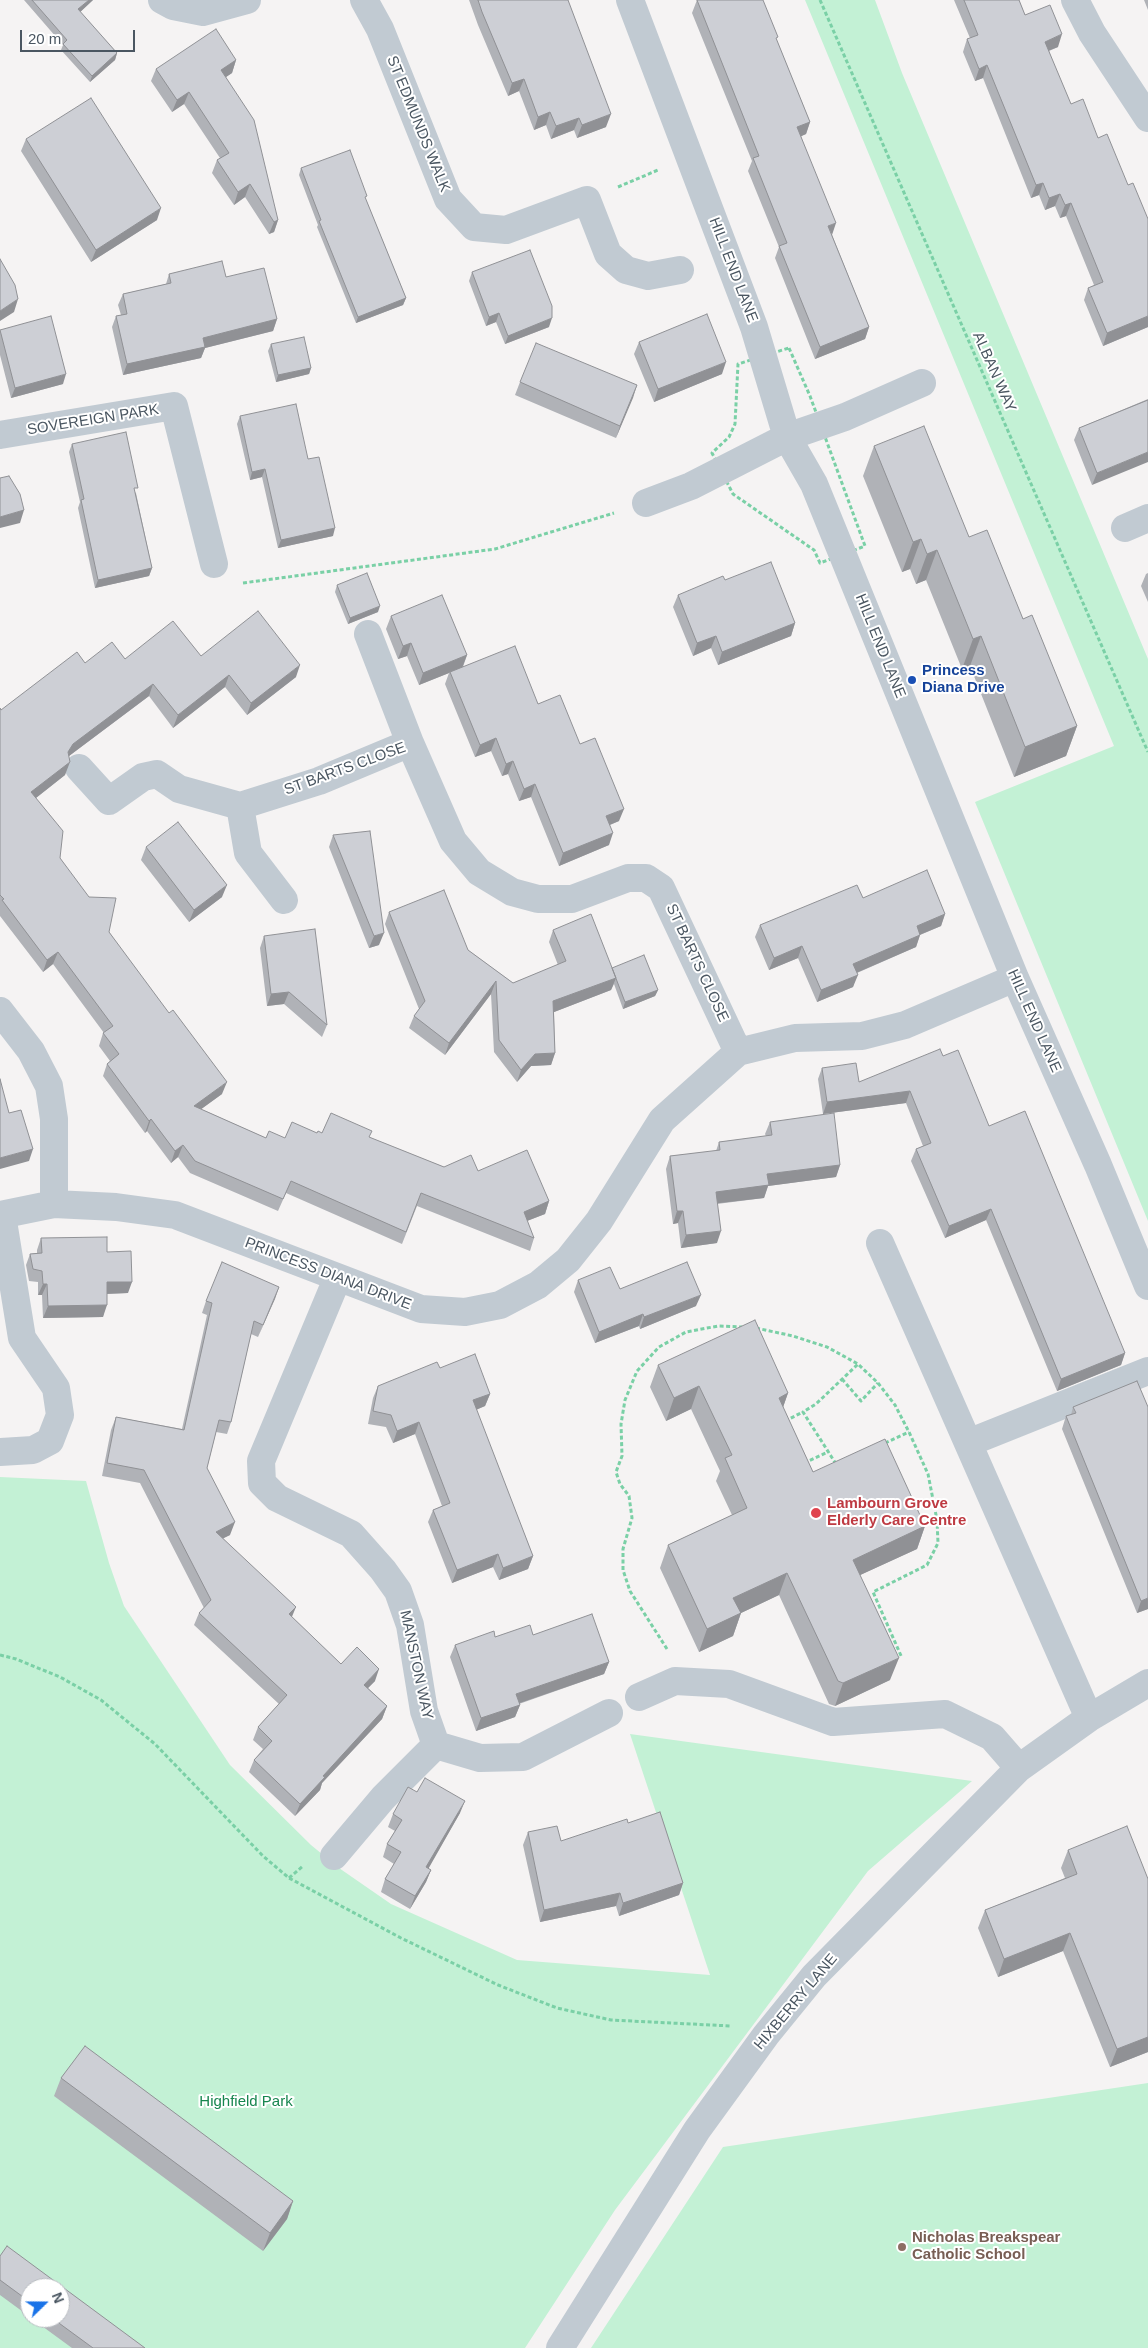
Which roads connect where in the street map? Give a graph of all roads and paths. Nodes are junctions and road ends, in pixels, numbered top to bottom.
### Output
1 (162, 0) edge
2 (247, 0) edge
3 (364, 0) edge
4 (630, 0) edge
5 (820, 0) edge
6 (1076, 0) edge
7 (1148, 118) edge
8 (666, 167) dead end
9 (587, 200) junction
10 (680, 270) dead end
11 (922, 383) dead end
12 (0, 435) edge
13 (787, 437) junction
14 (646, 503) joint
15 (214, 564) joint
16 (368, 634) dead end
17 (410, 743) junction
18 (1148, 752) edge
19 (79, 768) dead end
20 (240, 806) junction
21 (284, 900) dead end
22 (1014, 978) junction
23 (0, 1011) edge
24 (738, 1052) junction
25 (54, 1204) junction
26 (1, 1215) edge
27 (880, 1243) dead end
28 (337, 1279) junction
29 (1148, 1286) edge
30 (11, 1339) edge
31 (858, 1364) junction
32 (1148, 1370) edge
33 (842, 1379) junction
34 (878, 1384) junction
35 (803, 1412) junction
36 (777, 1425) edge
37 (909, 1432) junction
38 (968, 1443) junction
39 (882, 1444) edge
40 (0, 1452) edge
41 (828, 1452) junction
42 (846, 1461) edge
43 (801, 1464) edge
44 (0, 1655) edge
45 (902, 1658) dead end
46 (675, 1681) junction
47 (1148, 1683) edge
48 (639, 1697) dead end
49 (609, 1713) dead end
50 (1089, 1718) junction
51 (436, 1745) junction
52 (1019, 1768) junction
53 (334, 1856) dead end
54 (766, 2035) junction
55 (560, 2348) edge

1 - 2 street
3 - 9 street, ST EDMUNDS WALK
4 - 13 street, HILL END LANE
5 - 18 path, ALBAN WAY
6 - 7 street
8 - 9 path
9 - 10 street
11 - 13 street
12 - 15 street, SOVEREIGN PARK
13 - 14 street
13 - 22 street, HILL END LANE
14 - 15 path
16 - 17 street
17 - 20 street, ST BARTS CLOSE
17 - 24 street, ST BARTS CLOSE
19 - 20 street
20 - 21 street
22 - 24 street, PRINCESS DIANA DRIVE
22 - 29 street, HILL END LANE
23 - 25 street
24 - 28 street, PRINCESS DIANA DRIVE
25 - 26 street, PRINCESS DIANA DRIVE
25 - 28 street, PRINCESS DIANA DRIVE
26 - 30 street
27 - 38 street
28 - 51 street, MANSTON WAY
30 - 40 street
31 - 33 path
31 - 34 path
31 - 46 path
32 - 38 street
33 - 34 path
33 - 35 path
34 - 37 path
35 - 36 path
35 - 41 path
37 - 39 path
37 - 45 path
38 - 50 street
41 - 42 path
41 - 43 path
44 - 54 path
46 - 48 street
46 - 52 street
47 - 50 street, HIXBERRY LANE
49 - 51 street
50 - 52 street, HIXBERRY LANE
51 - 53 street
52 - 54 street, HIXBERRY LANE
54 - 55 street, HIXBERRY LANE

